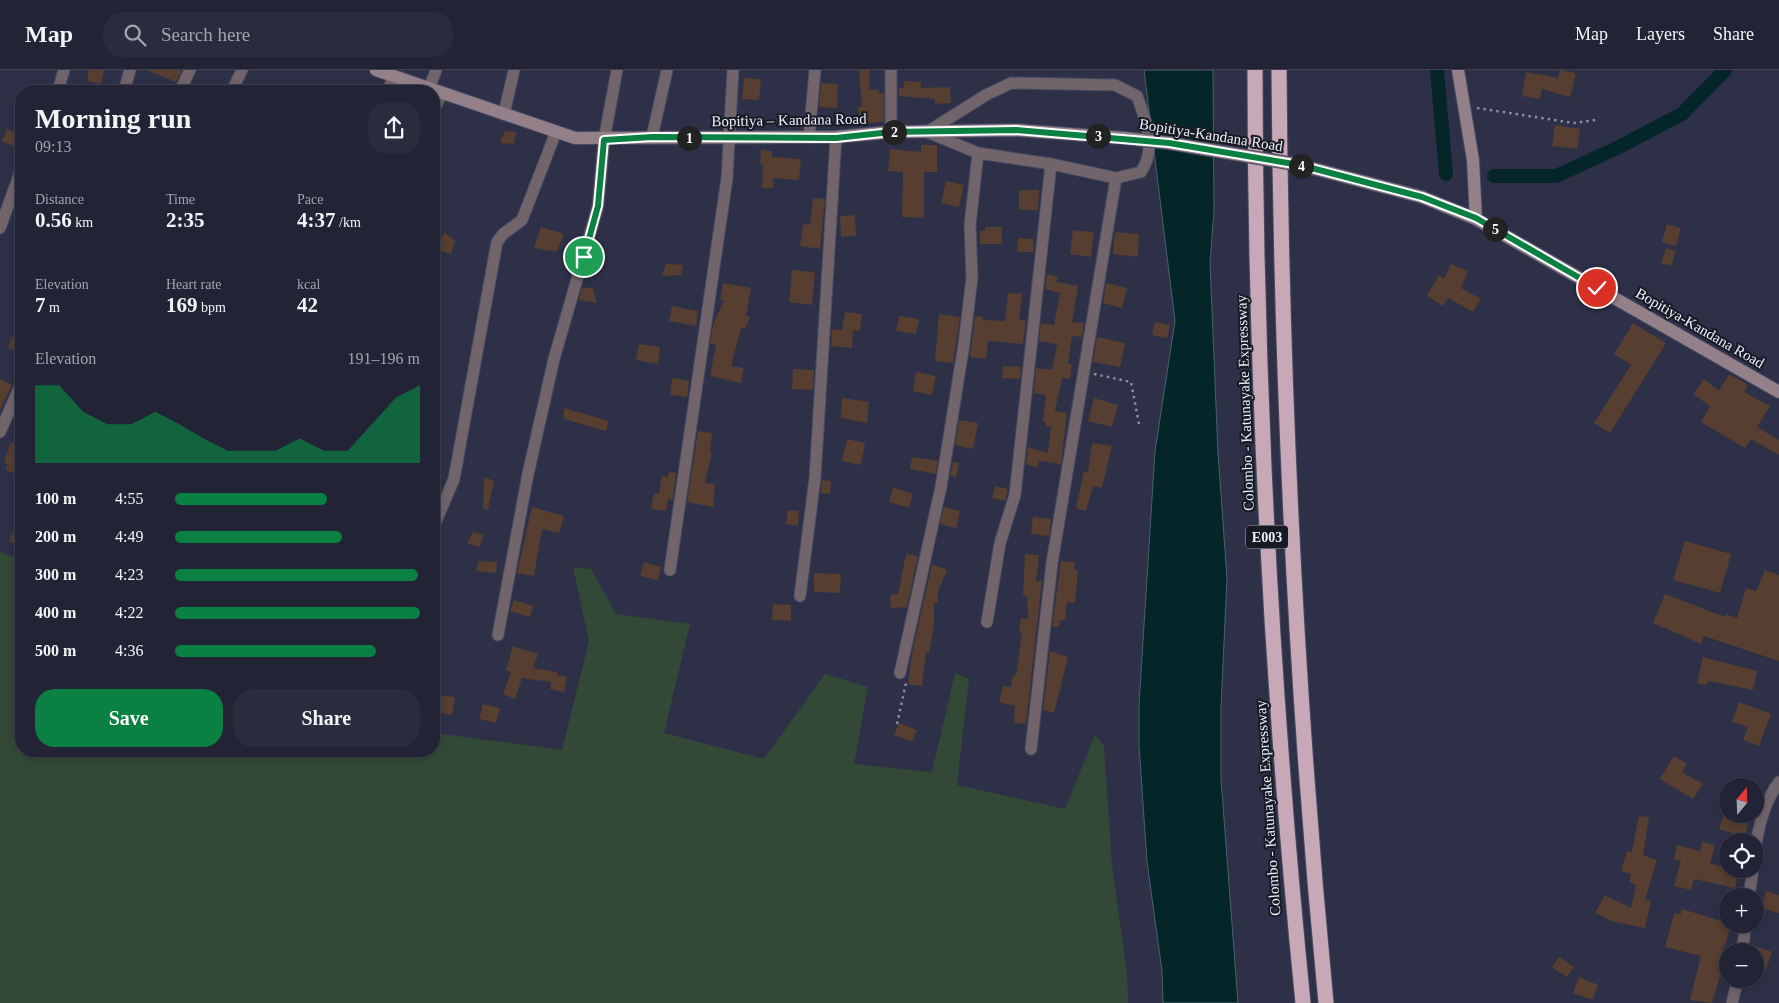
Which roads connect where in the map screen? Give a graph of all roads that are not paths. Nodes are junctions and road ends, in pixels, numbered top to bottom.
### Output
1 (64, 70) edge
2 (130, 70) edge
3 (190, 70) edge
4 (242, 70) edge
5 (376, 70) edge
6 (436, 70) edge
7 (514, 70) edge
8 (617, 70) edge
9 (667, 70) edge
10 (733, 70) edge
11 (815, 70) edge
12 (891, 70) edge
13 (1255, 70) edge
14 (1279, 70) edge
15 (1458, 70) edge
16 (394, 77) junction
17 (60, 85) edge
18 (126, 85) edge
19 (183, 85) edge
20 (235, 85) edge
21 (390, 85) edge
22 (417, 85) edge
23 (430, 85) edge
24 (442, 93) joint
25 (440, 97) edge
26 (504, 114) junction
27 (556, 132) junction
28 (891, 132) junction
29 (927, 132) junction
30 (652, 137) junction
31 (809, 138) junction
32 (836, 138) junction
33 (1124, 138) joint
34 (728, 139) junction
35 (604, 140) junction
36 (978, 153) junction
37 (1051, 164) junction
38 (1116, 178) junction
39 (15, 187) edge
40 (1476, 218) junction
41 (0, 228) edge
42 (1779, 392) edge
43 (15, 398) edge
44 (0, 432) edge
45 (440, 512) edge
46 (670, 570) dead end
47 (800, 596) dead end
48 (987, 622) dead end
49 (498, 635) dead end
50 (901, 668) road end
51 (1031, 749) dead end
52 (1779, 782) edge
53 (1758, 833) edge
54 (1736, 988) edge
55 (1303, 1003) edge
56 (1326, 1003) edge
57 (1732, 1003) edge

1 - 17 street
2 - 18 street
3 - 19 street
4 - 20 street
5 - 16 street, Bopitiya – Kandana Road
6 - 23 street
7 - 26 street
8 - 35 street
9 - 30 street
10 - 34 street
11 - 31 street
12 - 28 street
13 - 55 highway, Colombo - Katunayake Expressway / E003
14 - 56 highway, E003
15 - 40 street
16 - 21 street
16 - 22 street, Bopitiya – Kandana Road
24 - 25 street
24 - 26 street, Bopitiya – Kandana Road
26 - 27 street, Bopitiya – Kandana Road
27 - 35 street, Bopitiya – Kandana Road
27 - 45 street
28 - 29 street, Bopitiya – Kandana Road
28 - 32 street, Bopitiya – Kandana Road
29 - 33 street, Bopitiya – Kandana Road
29 - 36 street
29 - 38 street
30 - 34 street, Bopitiya – Kandana Road
30 - 35 street, Bopitiya – Kandana Road
31 - 32 street, Bopitiya – Kandana Road
31 - 34 street, Bopitiya – Kandana Road
32 - 47 street
33 - 40 street, Bopitiya-Kandana Road, bridge
34 - 46 street
35 - 49 street
36 - 37 street
36 - 50 street
37 - 38 street
37 - 48 street
38 - 51 street
39 - 41 street
40 - 42 street, Bopitiya-Kandana Road
43 - 44 street
52 - 53 street
54 - 57 street

